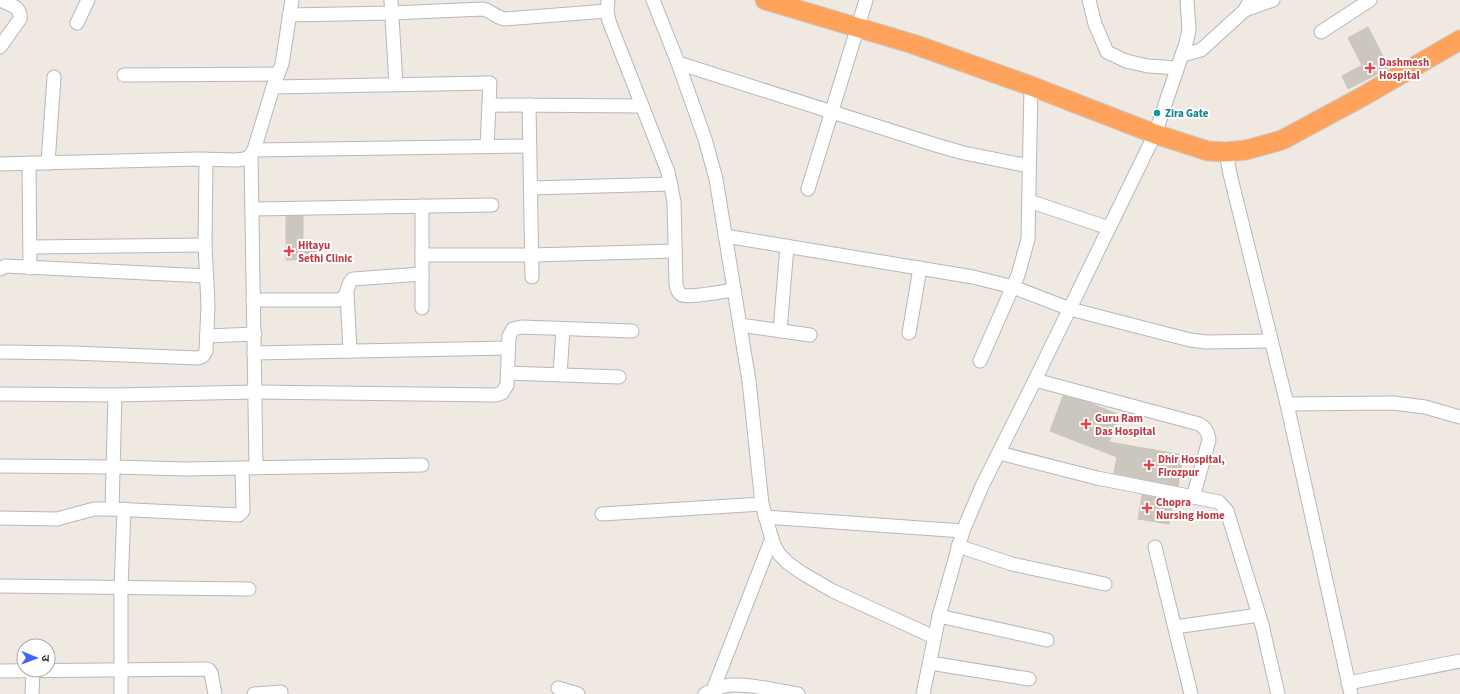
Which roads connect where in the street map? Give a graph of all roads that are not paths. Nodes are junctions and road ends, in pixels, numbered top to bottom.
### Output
1 (0, 0) edge
2 (88, 0) edge
3 (292, 0) edge
4 (391, 0) edge
5 (653, 0) edge
6 (765, 0) edge
7 (866, 0) edge
8 (1090, 0) edge
9 (1187, 0) edge
10 (1273, 0) edge
11 (1370, 0) edge
12 (1247, 5) edge
13 (608, 6) edge
14 (391, 13) junction
15 (289, 15) junction
16 (77, 23) dead end
17 (859, 28) junction
18 (1321, 32) dead end
19 (1460, 40) edge
20 (0, 47) edge
21 (1182, 55) junction
22 (678, 63) junction
23 (1177, 68) junction
24 (278, 74) junction
25 (124, 75) dead end
26 (54, 77) dead end
27 (396, 84) junction
28 (1031, 86) junction
29 (273, 87) junction
30 (489, 105) junction
31 (529, 105) junction
32 (642, 106) junction
33 (832, 112) junction
34 (1155, 134) junction
35 (487, 146) junction
36 (530, 146) junction
37 (252, 152) junction
38 (1226, 152) junction
39 (206, 160) junction
40 (29, 163) junction
41 (48, 163) junction
42 (0, 164) edge
43 (1029, 166) junction
44 (671, 184) junction
45 (531, 188) junction
46 (808, 189) dead end
47 (1029, 201) junction
48 (492, 205) dead end
49 (422, 206) junction
50 (252, 209) junction
51 (1109, 228) junction
52 (725, 236) junction
53 (205, 245) junction
54 (787, 246) junction
55 (30, 247) junction
56 (675, 251) junction
57 (422, 255) junction
58 (532, 255) junction
59 (30, 268) junction
60 (920, 268) junction
61 (0, 269) edge
62 (422, 274) junction
63 (206, 276) junction
64 (532, 277) dead end
65 (1013, 287) junction
66 (734, 290) junction
67 (347, 293) junction
68 (253, 300) junction
69 (422, 308) dead end
70 (1070, 309) junction
71 (740, 325) junction
72 (563, 329) junction
73 (632, 331) dead end
74 (780, 331) junction
75 (909, 333) dead end
76 (255, 334) junction
77 (810, 335) dead end
78 (207, 336) junction
79 (1271, 340) junction
80 (508, 348) junction
81 (350, 351) junction
82 (0, 352) edge
83 (254, 353) junction
84 (980, 361) dead end
85 (507, 373) junction
86 (560, 375) junction
87 (619, 377) dead end
88 (1035, 380) junction
89 (255, 392) junction
90 (0, 394) edge
91 (115, 395) junction
92 (1287, 404) junction
93 (1460, 417) edge
94 (999, 453) junction
95 (422, 465) dead end
96 (0, 466) edge
97 (114, 467) junction
98 (256, 467) junction
99 (242, 468) junction
100 (1193, 497) junction
101 (118, 509) junction
102 (764, 510) junction
103 (602, 514) dead end
104 (0, 518) edge
105 (963, 531) junction
106 (772, 538) junction
107 (958, 546) junction
108 (1155, 547) dead end
109 (1105, 584) dead end
110 (0, 586) edge
111 (122, 588) junction
112 (249, 589) dead end
113 (1259, 615) junction
114 (939, 616) junction
115 (1175, 627) junction
116 (934, 637) junction
117 (1047, 640) dead end
118 (1460, 661) edge
119 (930, 663) junction
120 (121, 670) junction
121 (0, 671) edge
122 (16, 671) edge
123 (56, 671) edge
124 (33, 678) edge
125 (1029, 679) dead end
126 (558, 688) dead end
127 (1350, 688) edge
128 (281, 692) dead end
129 (709, 692) edge
130 (32, 694) edge
131 (121, 694) edge
132 (215, 694) edge
133 (254, 694) edge
134 (578, 694) edge
135 (798, 694) edge
136 (923, 694) edge
137 (1191, 694) edge
138 (1278, 694) edge

1 - 20 street
2 - 16 street
3 - 15 street
4 - 14 street
5 - 22 street
6 - 17 highway
7 - 17 street
8 - 23 street
9 - 21 street
10 - 12 street
11 - 18 street
12 - 21 street
13 - 14 street
13 - 32 street
14 - 15 street
14 - 27 street
15 - 24 street
17 - 28 highway
17 - 33 street
19 - 38 highway
21 - 23 street
22 - 33 street
22 - 52 street
23 - 34 street
24 - 25 street
24 - 29 street
26 - 41 street
27 - 29 street
27 - 30 street
28 - 34 highway
28 - 43 street
29 - 37 street
30 - 31 street
30 - 35 street
31 - 32 street
31 - 36 street
32 - 44 street
33 - 43 street
33 - 46 street
34 - 38 highway
34 - 51 street
35 - 36 street
35 - 37 street
36 - 45 street
37 - 39 street
37 - 50 street
38 - 79 street
39 - 41 street
39 - 53 street
40 - 41 street
40 - 42 street
40 - 55 street
43 - 47 street
44 - 45 street
44 - 56 street
45 - 58 street
47 - 51 street
47 - 65 street
48 - 49 street
49 - 50 street
49 - 57 street
50 - 68 street
51 - 70 street
52 - 54 street
52 - 66 street
53 - 55 street
53 - 63 street
54 - 60 street
54 - 74 street
55 - 59 street
56 - 58 street
56 - 66 street
57 - 58 street
57 - 62 street
58 - 64 street
59 - 61 street
59 - 63 street
60 - 65 street
60 - 75 street
62 - 67 street
62 - 69 street
63 - 78 street
65 - 70 street
65 - 84 street
66 - 71 street
67 - 68 street
67 - 81 street
68 - 76 street
70 - 79 street
70 - 88 street
71 - 74 street
71 - 102 street
72 - 73 street
72 - 80 street
72 - 86 street
74 - 77 street
76 - 78 street
76 - 83 street
78 - 82 street
79 - 92 street
80 - 81 street
80 - 85 street
81 - 83 street
83 - 89 street
85 - 86 street
85 - 89 street
86 - 87 street
88 - 94 street
88 - 100 street
89 - 91 street
89 - 98 street
90 - 91 street
91 - 97 street
92 - 93 street
92 - 127 street
94 - 100 street
94 - 105 street
95 - 98 street
96 - 97 street
97 - 99 street
97 - 101 street
98 - 99 street
99 - 101 street
100 - 113 street
101 - 104 street
101 - 111 street
102 - 103 street
102 - 105 street
102 - 106 street
105 - 107 street
106 - 116 street
106 - 129 street
107 - 109 street
107 - 114 street
108 - 115 street
110 - 111 street
111 - 112 street
111 - 120 street
113 - 115 street
113 - 138 street
114 - 116 street
114 - 117 street
115 - 137 street
116 - 119 street
118 - 127 street
119 - 125 street
119 - 136 street
120 - 123 street
120 - 131 street
120 - 132 street
121 - 122 street
124 - 130 street
126 - 134 street
128 - 133 street
129 - 135 street

